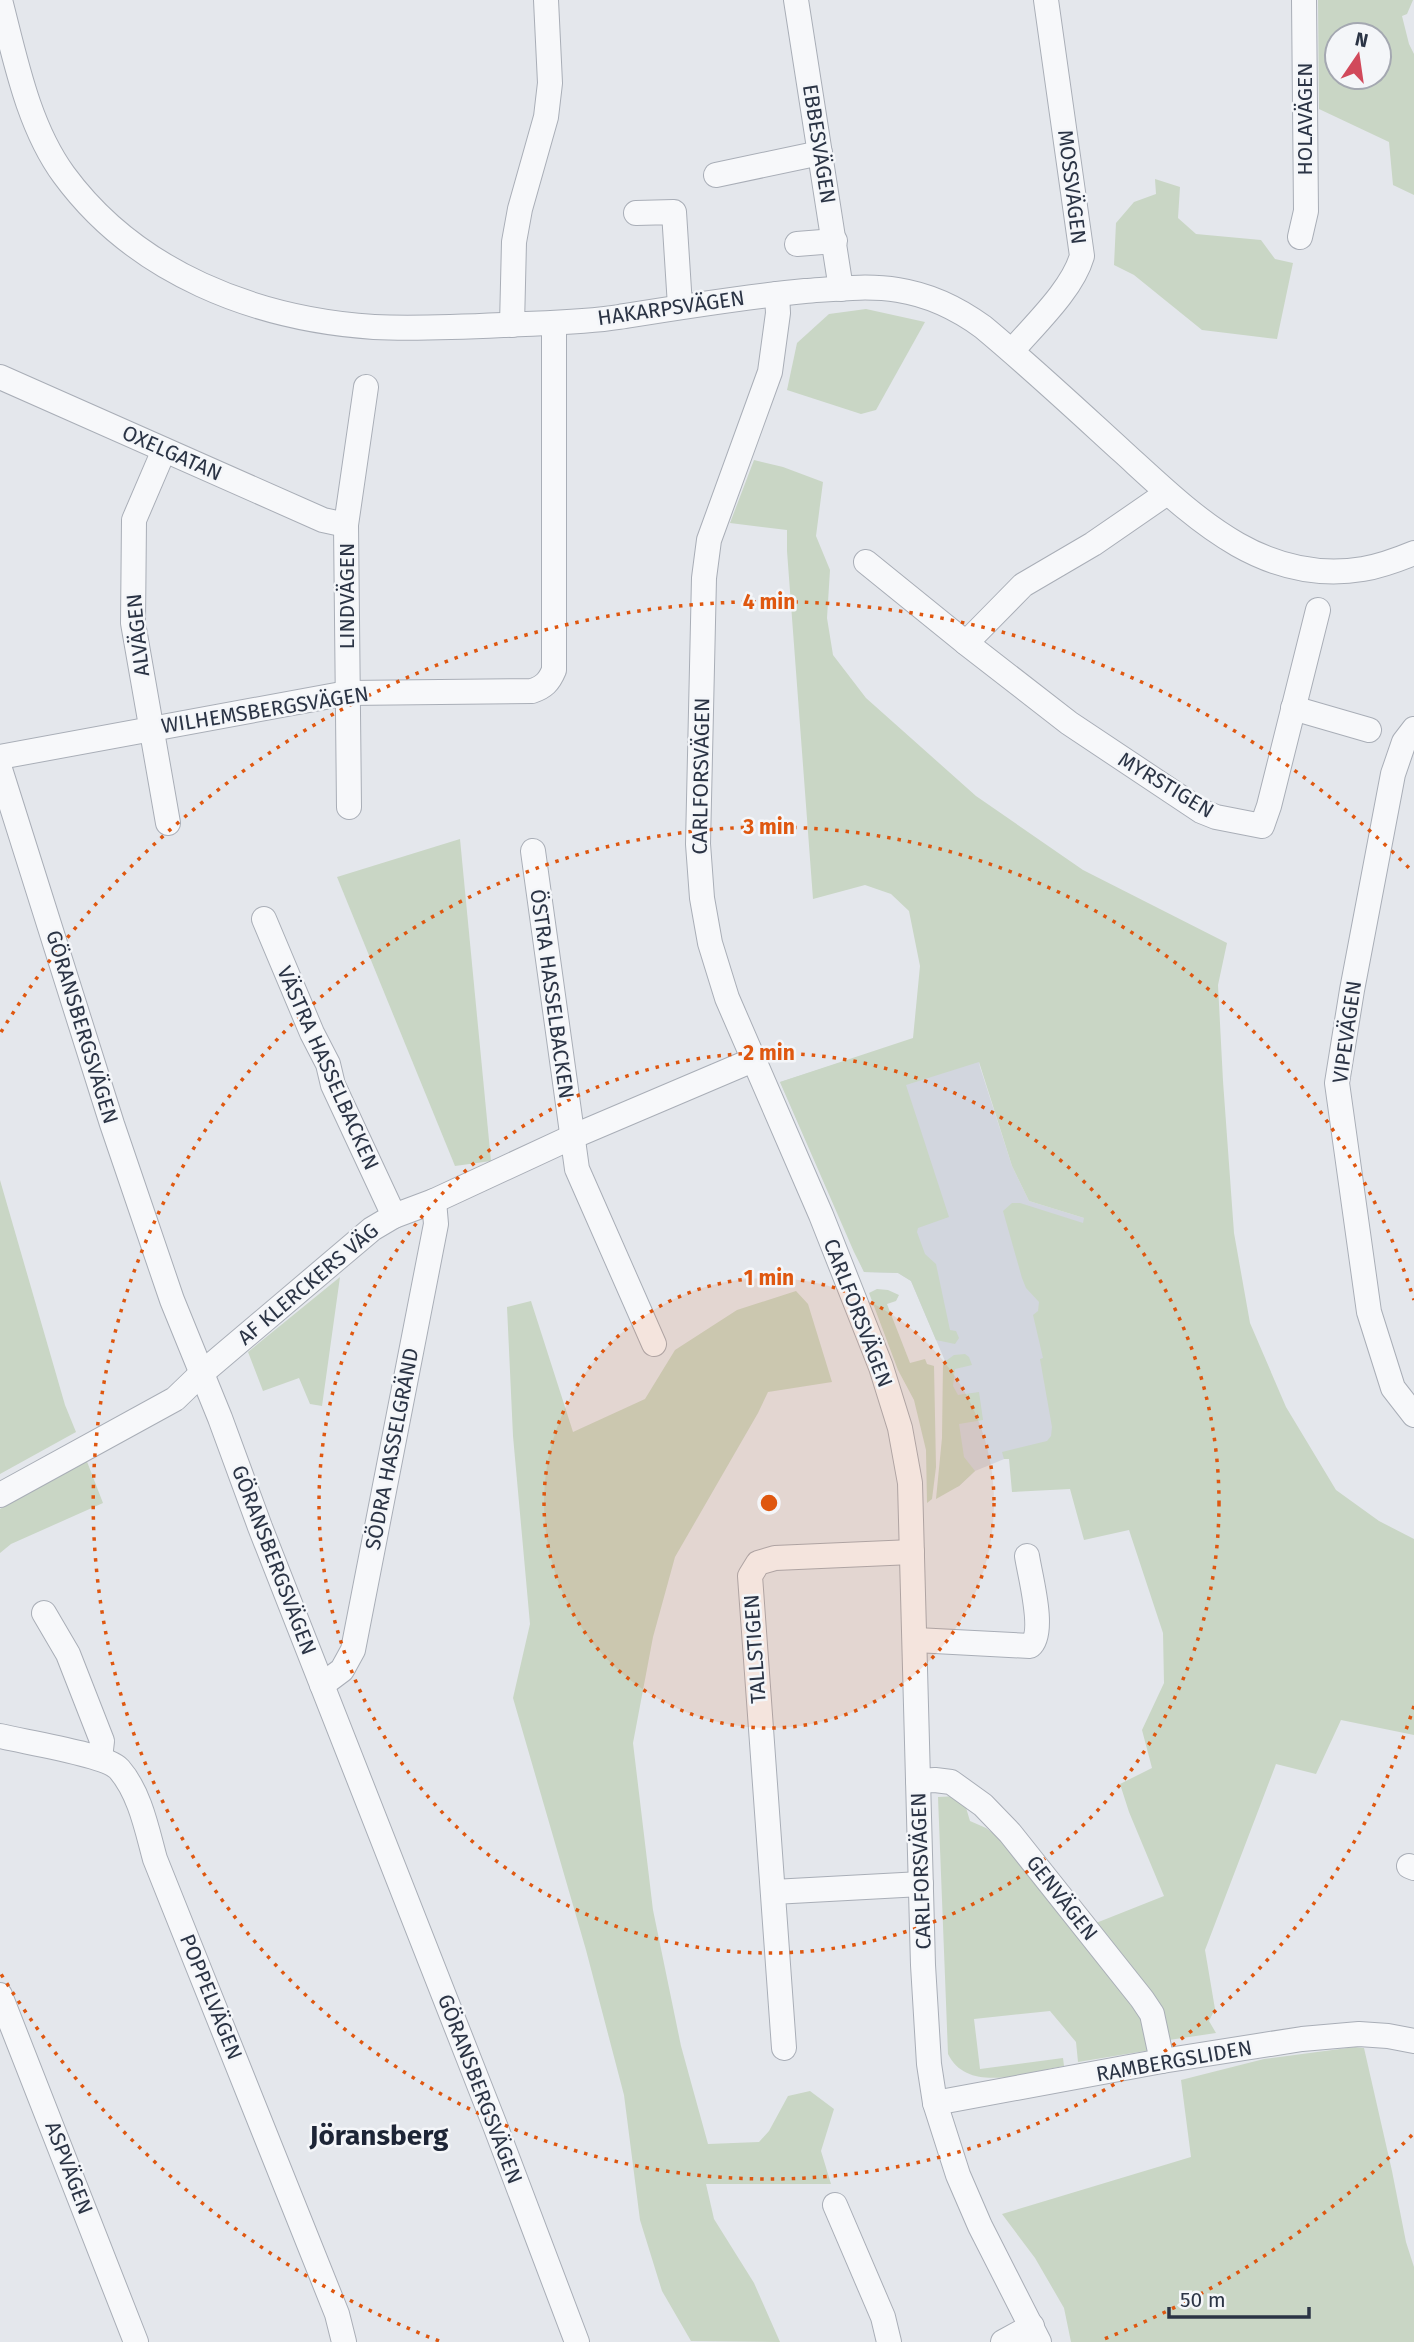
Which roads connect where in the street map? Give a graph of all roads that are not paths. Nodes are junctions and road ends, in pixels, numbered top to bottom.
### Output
1 (0, 0) edge
2 (546, 0) edge
3 (796, 0) edge
4 (1046, 0) edge
5 (1304, 0) edge
6 (9, 73) edge
7 (820, 153) junction
8 (716, 175) dead end
9 (636, 214) dead end
10 (1300, 237) dead end
11 (835, 241) junction
12 (797, 244) dead end
13 (841, 289) junction
14 (777, 294) junction
15 (680, 306) junction
16 (554, 323) junction
17 (512, 325) junction
18 (1012, 351) junction
19 (0, 377) edge
20 (366, 387) dead end
21 (164, 450) junction
22 (1167, 493) junction
23 (346, 525) junction
24 (1414, 553) edge
25 (866, 562) dead end
26 (1318, 610) dead end
27 (966, 643) junction
28 (347, 693) junction
29 (1293, 708) junction
30 (151, 728) junction
31 (1392, 734) edge
32 (0, 757) edge
33 (0, 769) edge
34 (349, 807) dead end
35 (168, 824) dead end
36 (533, 851) dead end
37 (264, 919) dead end
38 (753, 1060) junction
39 (572, 1137) junction
40 (434, 1201) junction
41 (394, 1216) junction
42 (654, 1345) dead end
43 (202, 1373) junction
44 (1414, 1415) edge
45 (0, 1494) edge
46 (912, 1552) junction
47 (1027, 1556) dead end
48 (44, 1613) dead end
49 (916, 1640) junction
50 (322, 1685) junction
51 (0, 1736) edge
52 (100, 1758) junction
53 (918, 1781) junction
54 (921, 1884) junction
55 (773, 1892) junction
56 (0, 1995) edge
57 (1414, 2041) edge
58 (784, 2049) dead end
59 (1162, 2061) junction
60 (934, 2103) junction
61 (835, 2205) dead end
62 (1035, 2334) edge
63 (136, 2342) edge
64 (344, 2342) edge
65 (577, 2342) edge
66 (890, 2342) edge
67 (1003, 2342) edge

1 - 6 street, HAKARPSVÄGEN
2 - 17 street
3 - 7 street, EBBESVÄGEN
4 - 18 street, MOSSVÄGEN
5 - 10 street, HOLAVÄGEN
6 - 17 street, HAKARPSVÄGEN
7 - 8 street
7 - 11 street, EBBESVÄGEN
9 - 15 street
11 - 12 street
11 - 13 street, EBBESVÄGEN
13 - 14 street, HAKARPSVÄGEN
13 - 18 street, HAKARPSVÄGEN
14 - 15 street, HAKARPSVÄGEN
14 - 38 street, CARLFORSVÄGEN
15 - 16 street, HAKARPSVÄGEN
16 - 17 street, HAKARPSVÄGEN
16 - 28 street, WILHEMSBERGSVÄGEN
18 - 22 street, HAKARPSVÄGEN
19 - 21 street, OXELGATAN
20 - 23 street, LINDVÄGEN
21 - 23 street, OXELGATAN
21 - 30 street, ALVÄGEN
22 - 24 street, HAKARPSVÄGEN
22 - 27 street
23 - 28 street, LINDVÄGEN
25 - 27 street, MYRSTIGEN
26 - 29 street, MYRSTIGEN
27 - 29 street, MYRSTIGEN
28 - 30 street, WILHEMSBERGSVÄGEN
28 - 34 street, LINDVÄGEN
29 - 31 street
30 - 32 street, WILHEMSBERGSVÄGEN
30 - 35 street, ALVÄGEN
31 - 44 street, VIPEVÄGEN
33 - 43 street, GÖRANSBERGSVÄGEN
36 - 39 street, ÖSTRA HASSELBACKEN
37 - 41 street, VÄSTRA HASSELBACKEN
38 - 39 street, AF KLERCKERS VÄG
38 - 46 street, CARLFORSVÄGEN
39 - 40 street, AF KLERCKERS VÄG
39 - 42 street, ÖSTRA HASSELBACKEN
40 - 41 street, AF KLERCKERS VÄG
40 - 50 street, SÖDRA HASSELGRÄND
41 - 43 street, AF KLERCKERS VÄG
43 - 45 street, AF KLERCKERS VÄG
43 - 50 street, GÖRANSBERGSVÄGEN
46 - 49 street, CARLFORSVÄGEN
46 - 55 street, TALLSTIGEN
47 - 49 street
48 - 52 street
49 - 53 street, CARLFORSVÄGEN
50 - 65 street, GÖRANSBERGSVÄGEN
51 - 52 street, POPPELVÄGEN
52 - 64 street, POPPELVÄGEN
53 - 54 street, CARLFORSVÄGEN
53 - 59 street, GENVÄGEN
54 - 55 street
54 - 60 street, CARLFORSVÄGEN
55 - 58 street, TALLSTIGEN
56 - 63 street, ASPVÄGEN
57 - 59 street, RAMBERGSLIDEN
59 - 60 street, RAMBERGSLIDEN
60 - 62 street, CARLFORSVÄGEN
61 - 66 street
62 - 67 street

